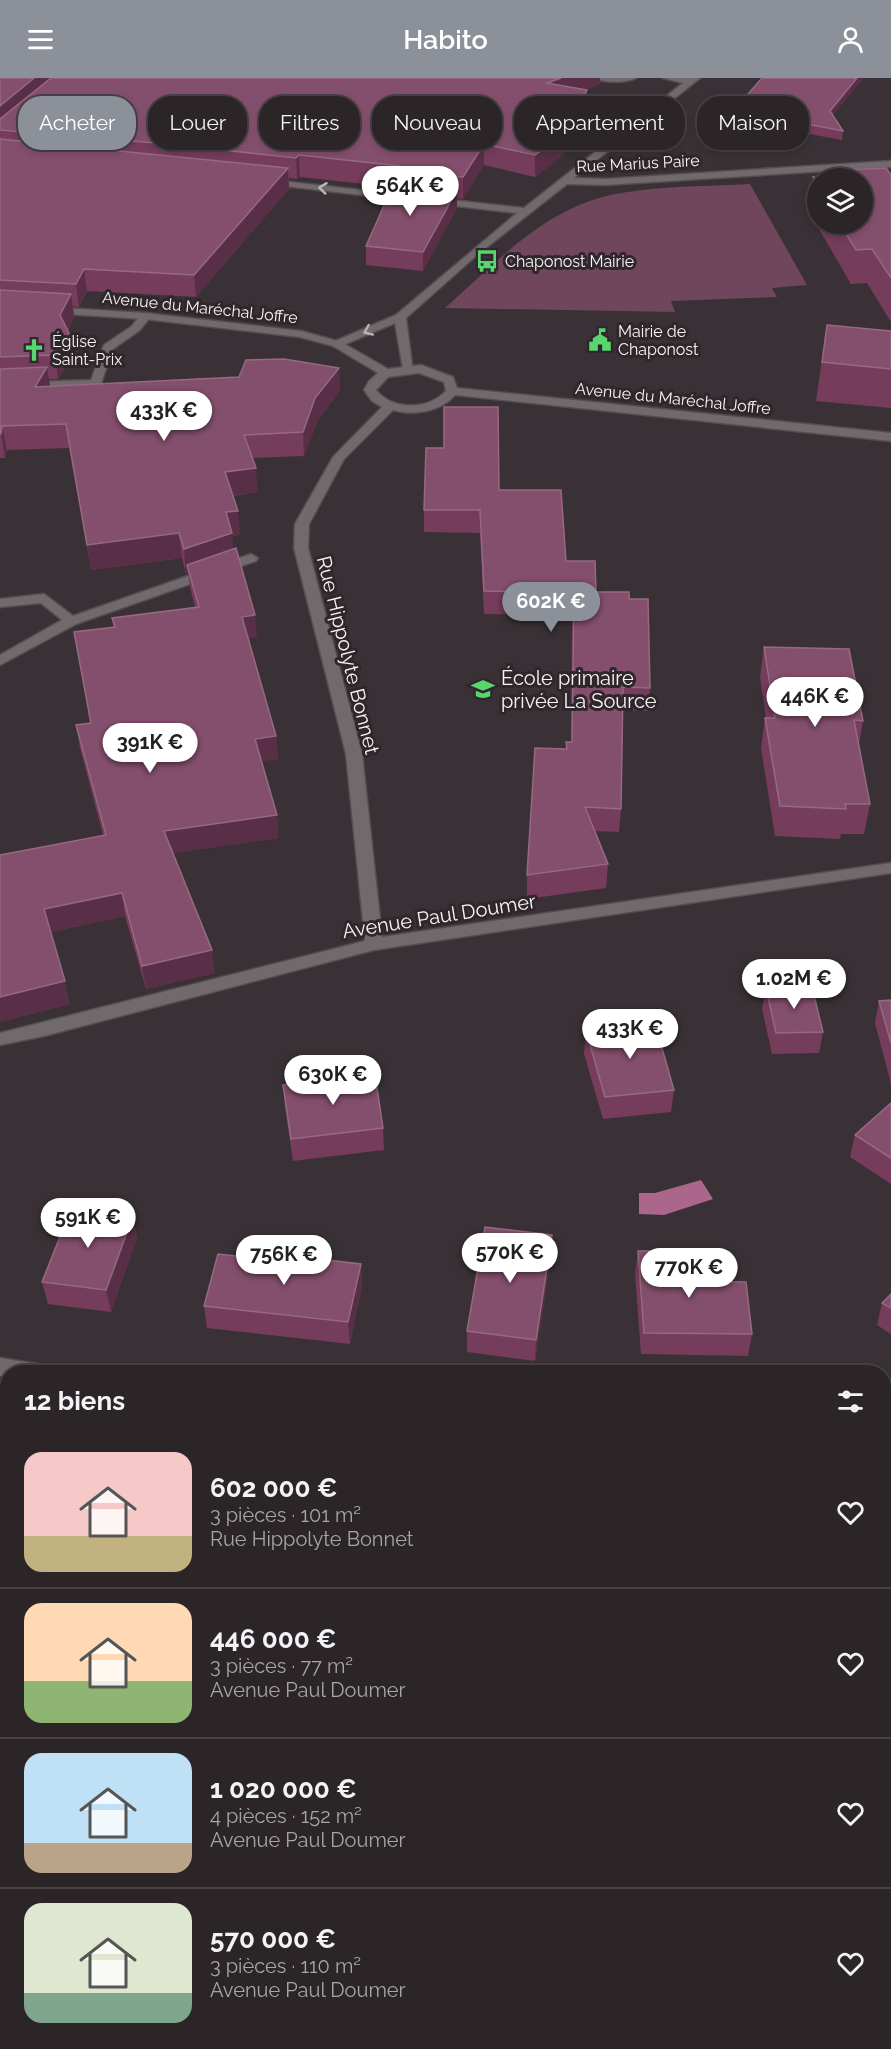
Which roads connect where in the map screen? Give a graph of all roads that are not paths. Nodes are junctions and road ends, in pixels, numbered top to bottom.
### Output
1 (599, 78) edge
2 (631, 78) edge
3 (668, 78) edge
4 (693, 80) edge
5 (891, 164) edge
6 (252, 180) edge
7 (566, 182) junction
8 (527, 211) junction
9 (0, 307) edge
10 (145, 316) junction
11 (399, 317) junction
12 (337, 344) junction
13 (409, 369) junction
14 (387, 373) junction
15 (0, 387) edge
16 (452, 391) junction
17 (390, 406) junction
18 (891, 437) edge
19 (251, 558) dead end
20 (0, 603) edge
21 (72, 621) junction
22 (0, 661) edge
23 (891, 868) edge
24 (374, 944) junction
25 (0, 1039) edge

1 - 2 street
3 - 4 street
4 - 7 street
5 - 7 street, Rue Marius Paire
8 -> 6 street
7 - 8 street
8 - 11 street
9 - 10 street, Avenue du Maréchal Joffre
10 - 12 street, Avenue du Maréchal Joffre
10 - 15 street
11 -> 12 street
11 - 13 street
12 - 14 street, Avenue du Maréchal Joffre
13 - 14 street
13 - 16 street
14 - 17 street
16 - 17 street
16 - 18 street, Avenue du Maréchal Joffre
17 - 24 street, Rue Hippolyte Bonnet
19 - 21 street
20 - 21 street
21 - 22 street
23 - 24 street, Avenue Paul Doumer
24 - 25 street, Avenue Paul Doumer

